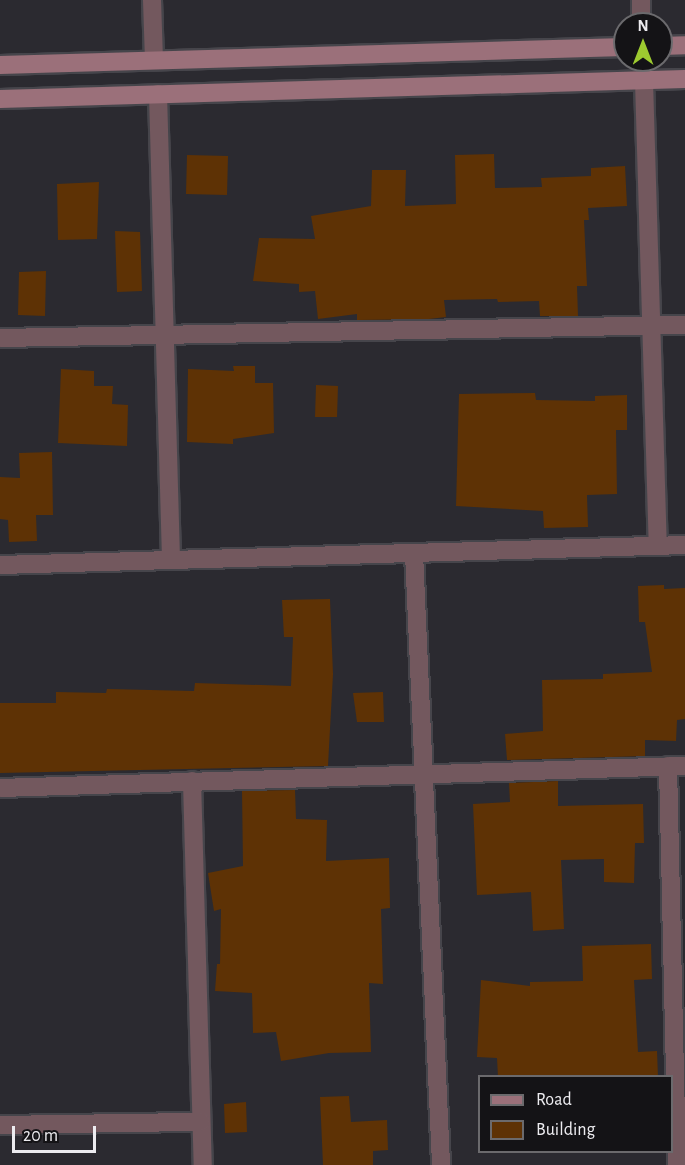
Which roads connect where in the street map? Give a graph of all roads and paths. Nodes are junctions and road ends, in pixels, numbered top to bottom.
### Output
1 (152, 0) edge
2 (613, 47) edge
3 (154, 59) junction
4 (0, 65) edge
5 (685, 79) edge
6 (644, 81) junction
7 (158, 94) junction
8 (0, 99) edge
9 (685, 325) edge
10 (651, 326) junction
11 (163, 333) junction
12 (0, 338) edge
13 (685, 544) edge
14 (658, 545) junction
15 (414, 553) junction
16 (171, 557) junction
17 (0, 565) edge
18 (677, 766) edge
19 (424, 771) junction
20 (192, 781) junction
21 (0, 788) edge
22 (681, 1100) edge
23 (201, 1122) junction
24 (0, 1125) edge
25 (203, 1165) edge
26 (441, 1165) edge
27 (677, 1165) edge

1 - 3 street
2 - 3 street
3 - 4 street
5 - 6 street
6 - 7 street
6 - 10 street
7 - 8 street
7 - 11 street
9 - 10 street
10 - 11 street
10 - 14 street
11 - 12 street
11 - 16 street
13 - 14 street
14 - 15 street
15 - 16 street
15 - 19 street
16 - 17 street
18 - 19 street
18 - 22 street
19 - 20 street
19 - 26 street
20 - 21 street
20 - 23 street
22 - 27 street
23 - 24 street
23 - 25 street

